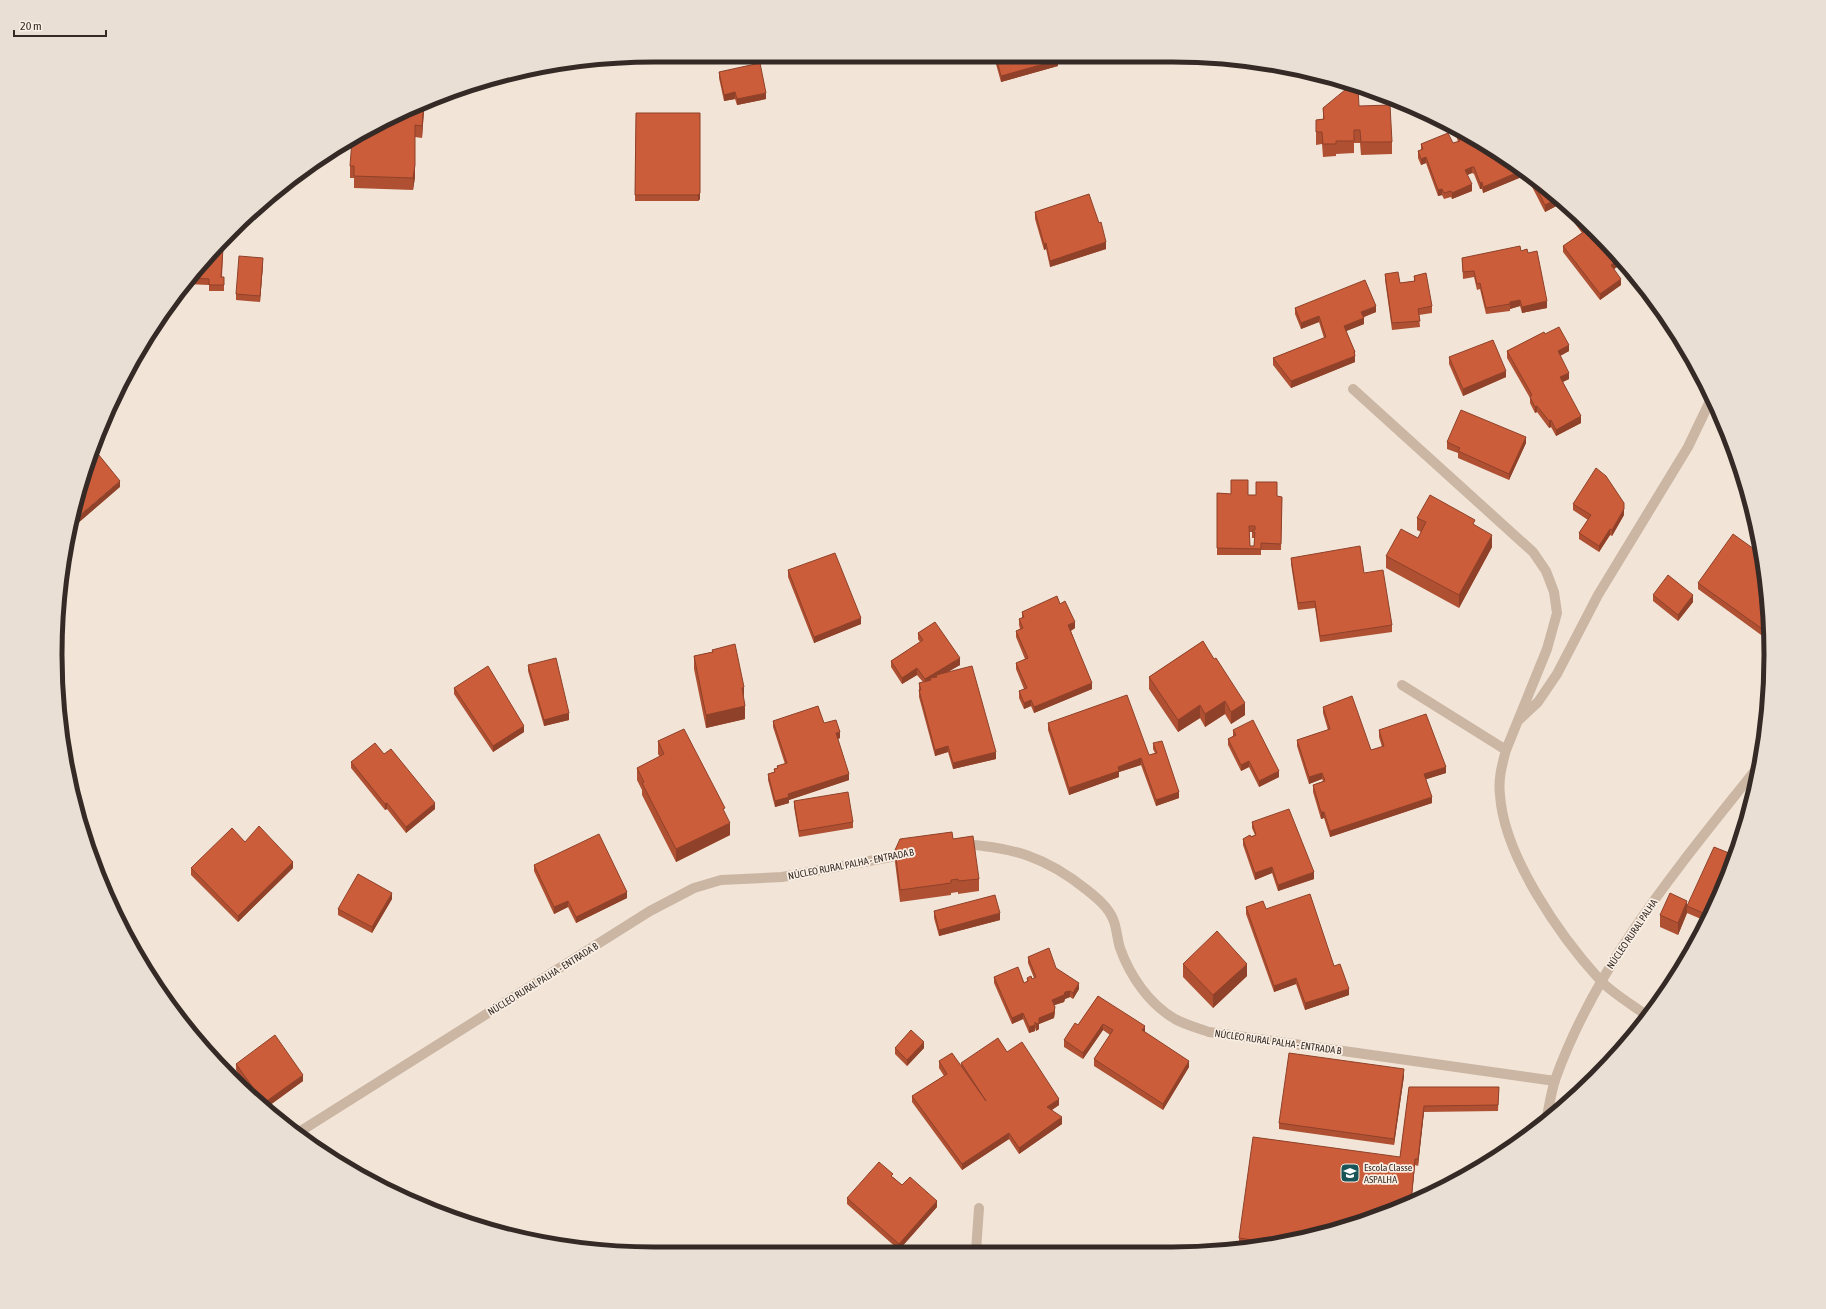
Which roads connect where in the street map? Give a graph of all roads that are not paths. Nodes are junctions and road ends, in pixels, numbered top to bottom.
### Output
1 (1354, 389) dead end
2 (1708, 403) edge
3 (1402, 685) dead end
4 (1516, 723) junction
5 (1506, 750) junction
6 (1752, 775) edge
7 (950, 845) edge
8 (919, 852) edge
9 (1601, 981) junction
10 (1644, 1013) edge
11 (1555, 1081) junction
12 (1548, 1112) edge
13 (302, 1130) edge
14 (979, 1208) dead end
15 (976, 1247) edge

1 - 4 street
2 - 4 street
3 - 5 street
4 - 5 street
5 - 9 street
6 - 9 street, NÚCLEO RURAL PALHA
7 - 11 street, NÚCLEO RURAL PALHA - ENTRADA B
8 - 13 street, NÚCLEO RURAL PALHA - ENTRADA B
9 - 10 street
9 - 11 street, NÚCLEO RURAL PALHA
11 - 12 street, NÚCLEO RURAL PALHA
14 - 15 street

